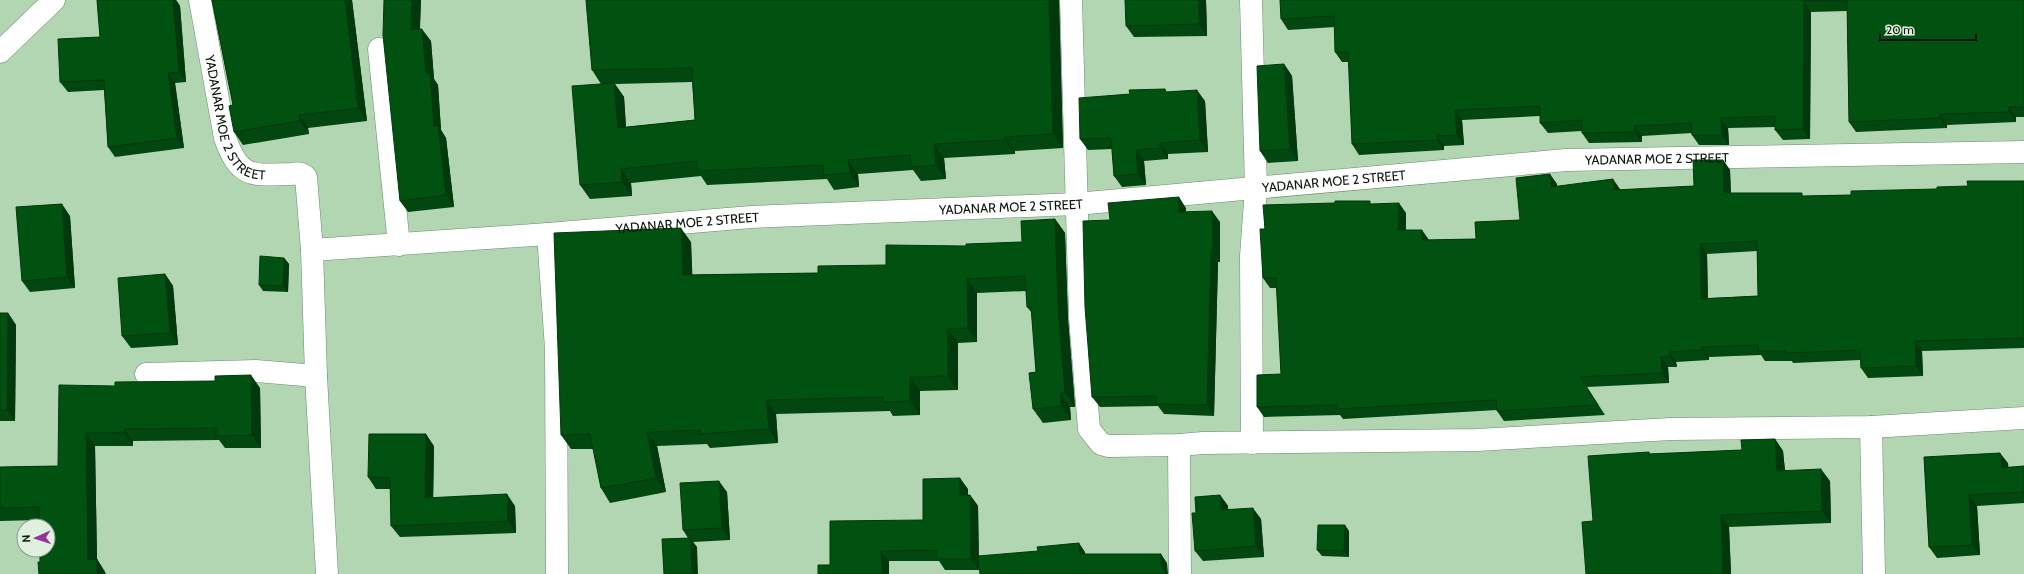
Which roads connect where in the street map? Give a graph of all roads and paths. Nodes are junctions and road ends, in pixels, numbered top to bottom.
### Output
1 (54, 0) edge
2 (200, 0) edge
3 (1071, 0) edge
4 (1251, 0) edge
5 (379, 49) dead end
6 (0, 52) edge
7 (2024, 152) edge
8 (1256, 188) junction
9 (1076, 204) junction
10 (548, 234) junction
11 (399, 245) junction
12 (312, 250) junction
13 (146, 374) dead end
14 (316, 376) junction
15 (2024, 418) edge
16 (1871, 426) junction
17 (1252, 442) junction
18 (1179, 445) junction
19 (327, 574) edge
20 (557, 574) edge
21 (1180, 574) edge
22 (1874, 574) edge

1 - 6 street
2 - 12 street, YADANAR MOE 2 STREET
3 - 9 street
4 - 8 street
5 - 11 street
7 - 8 street, YADANAR MOE 2 STREET
8 - 9 street, YADANAR MOE 2 STREET
8 - 17 street
9 - 10 street, YADANAR MOE 2 STREET
9 - 18 street
10 - 11 street, YADANAR MOE 2 STREET
10 - 20 street
11 - 12 street, YADANAR MOE 2 STREET
12 - 14 street
13 - 14 street
14 - 19 street
15 - 16 street
16 - 17 street
16 - 22 street
17 - 18 street
18 - 21 street

